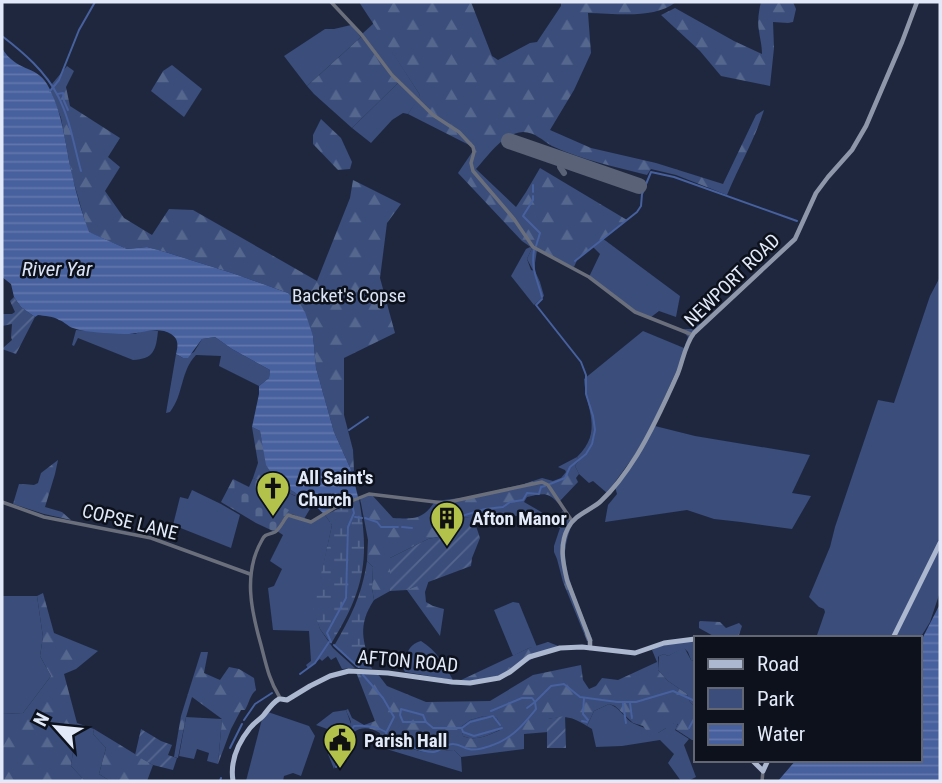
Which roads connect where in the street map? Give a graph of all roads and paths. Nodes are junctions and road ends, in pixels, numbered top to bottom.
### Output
1 (331, 2) edge
2 (917, 2) edge
3 (692, 335) junction
4 (2, 502) edge
5 (572, 521) junction
6 (940, 543) edge
7 (250, 574) junction
8 (894, 636) edge
9 (694, 639) edge
10 (590, 648) junction
11 (280, 698) junction
12 (754, 762) edge
13 (767, 762) edge
14 (763, 771) junction
15 (233, 781) edge
16 (762, 781) edge

1 - 3 street
2 - 3 main road, NEWPORT ROAD
3 - 5 main road, NEWPORT ROAD
4 - 7 street, COPSE LANE
5 - 7 street
5 - 10 main road
6 - 8 main road
7 - 11 street
9 - 10 main road, AFTON ROAD
10 - 11 main road, AFTON ROAD
11 - 15 main road
12 - 14 main road
13 - 14 main road
14 - 16 street

